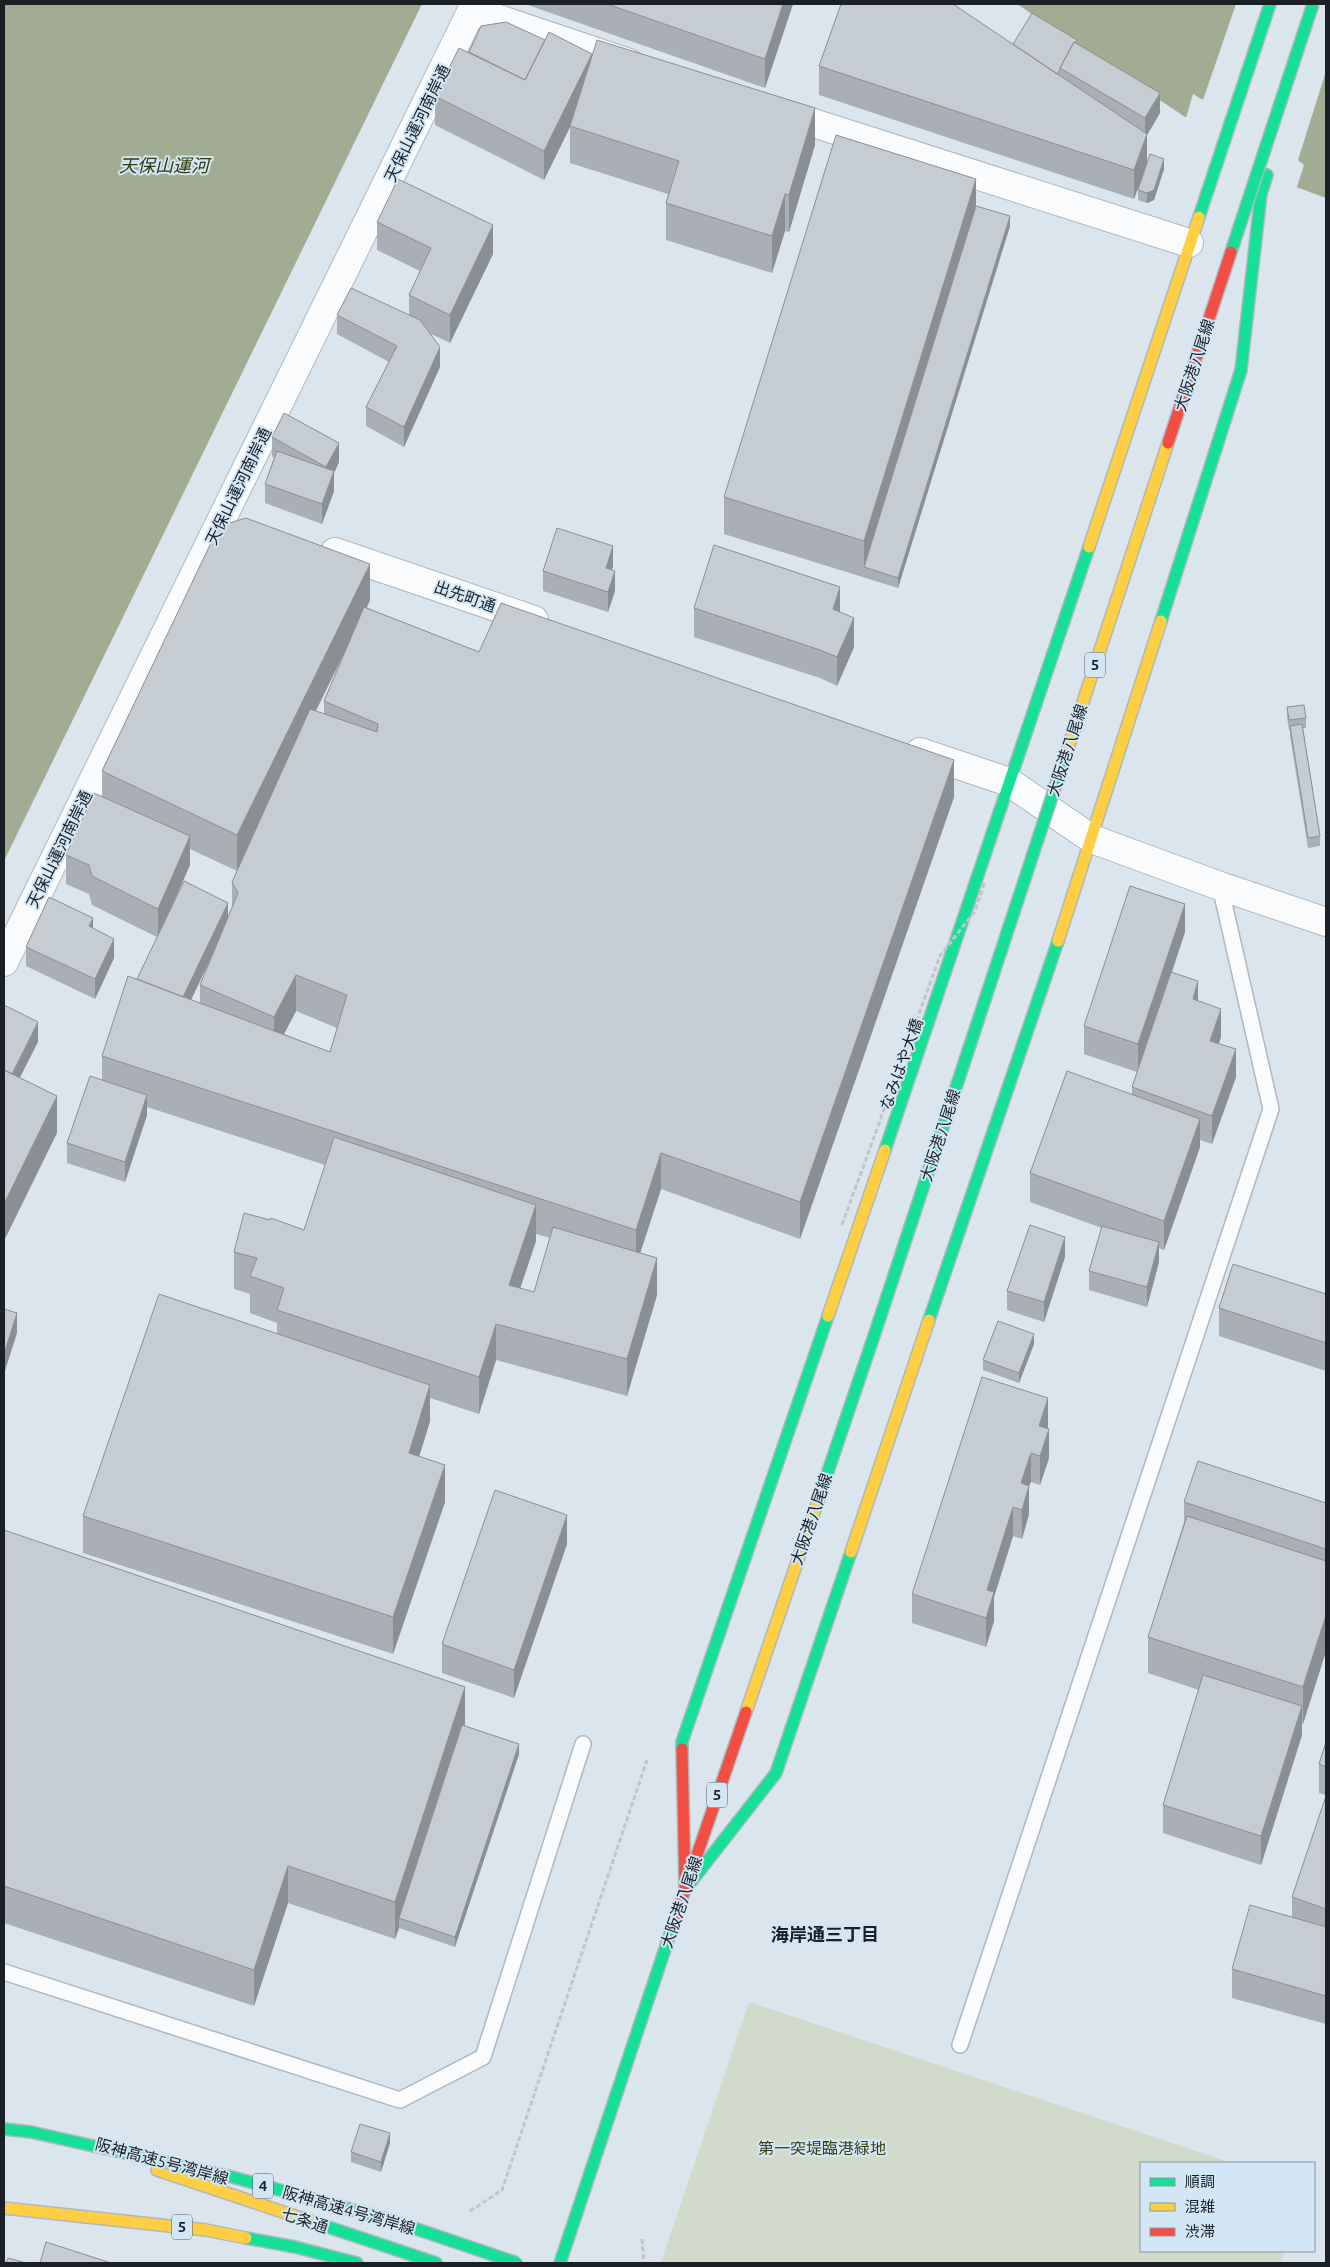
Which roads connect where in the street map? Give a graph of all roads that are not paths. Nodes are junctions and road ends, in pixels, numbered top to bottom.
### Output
1 (1270, 4) edge
2 (1313, 4) edge
3 (1323, 4) edge
4 (657, 72) edge
5 (758, 105) edge
6 (1189, 243) junction
7 (310, 543) edge
8 (556, 627) edge
9 (896, 744) edge
10 (1009, 782) junction
11 (1092, 839) junction
12 (1220, 886) junction
13 (1326, 922) edge
14 (4, 962) edge
15 (583, 1744) dead end
16 (685, 1890) junction
17 (4, 1972) edge
18 (960, 2045) dead end
19 (4, 2119) edge
20 (4, 2124) edge
21 (4, 2129) edge
22 (4, 2208) edge
23 (357, 2263) edge
24 (436, 2263) edge
25 (490, 2263) edge
26 (517, 2263) edge
27 (560, 2263) edge

1 - 6 main road
2 - 16 main road, 大阪港八尾線 / 5, bridge
3 - 11 main road
4 - 14 street, 天保山運河南岸通
5 - 6 street
6 - 10 main road
7 - 8 street, 出先町通
9 - 10 street
10 - 11 street
10 - 16 main road
11 - 12 street
11 - 16 main road
12 - 13 street
12 - 18 lane
15 - 17 lane
16 - 27 main road, 大阪港八尾線 / 5
19 - 24 main road, 七条通
20 - 25 main road, 阪神高速5号湾岸線, bridge
21 - 26 main road, 阪神高速4号湾岸線 / 4, bridge
22 - 23 main road, 5

